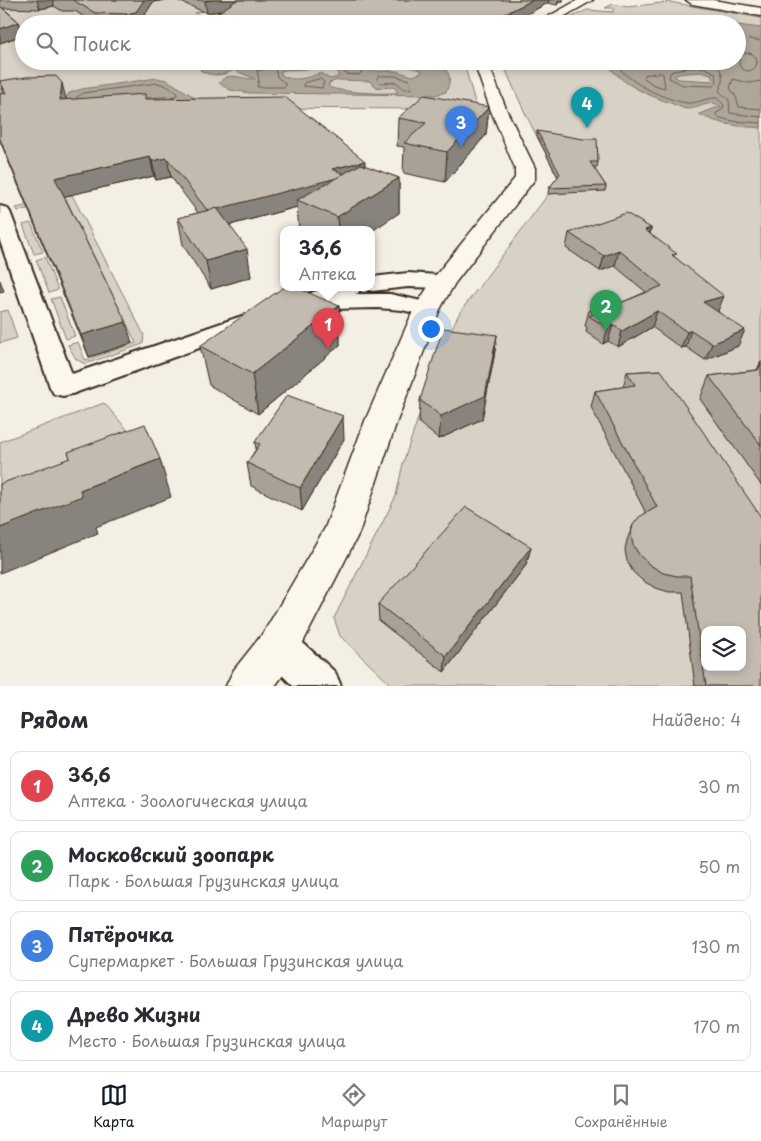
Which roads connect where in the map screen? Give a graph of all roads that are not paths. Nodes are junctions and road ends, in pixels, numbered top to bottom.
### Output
1 (692, 0) edge
2 (717, 0) edge
3 (585, 1) edge
4 (761, 7) edge
5 (761, 12) edge
6 (558, 15) edge
7 (484, 70) edge
8 (0, 212) edge
9 (375, 284) edge
10 (339, 291) edge
11 (435, 295) junction
12 (309, 302) junction
13 (279, 646) junction
14 (248, 686) edge
15 (321, 686) edge

1 - 5 main road
2 - 4 main road
3 - 6 main road
7 - 11 main road
8 - 12 street
9 - 11 street
10 - 12 street
11 - 12 street
11 - 13 main road
13 - 14 main road
13 - 15 street

